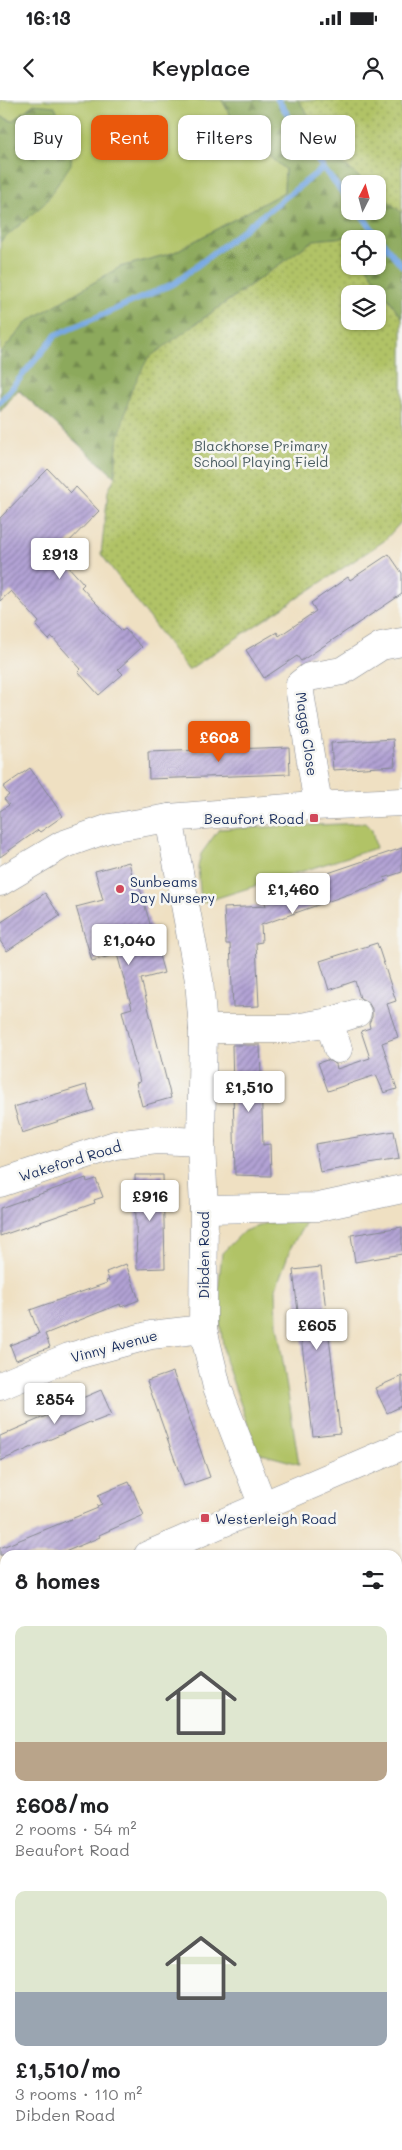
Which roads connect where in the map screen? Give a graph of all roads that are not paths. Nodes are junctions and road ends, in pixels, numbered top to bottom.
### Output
1 (402, 642) edge
2 (402, 802) edge
3 (318, 805) junction
4 (169, 818) junction
5 (0, 882) edge
6 (357, 1013) dead end
7 (329, 1022) junction
8 (204, 1029) junction
9 (338, 1050) dead end
10 (201, 1142) junction
11 (0, 1183) edge
12 (402, 1189) edge
13 (204, 1209) junction
14 (202, 1329) junction
15 (0, 1386) edge
16 (402, 1446) edge
17 (263, 1506) junction
18 (160, 1550) edge

1 - 3 street, Maggs Close
2 - 3 street
3 - 4 street
4 - 5 street
4 - 8 street, Dibden Road
6 - 7 street
7 - 8 street
7 - 9 street
8 - 10 street, Dibden Road
10 - 11 street, Wakeford Road
10 - 13 street, Dibden Road
12 - 13 street
13 - 14 street, Dibden Road
14 - 15 street, Vinny Avenue
14 - 17 street, Dibden Road
16 - 17 street
17 - 18 street

